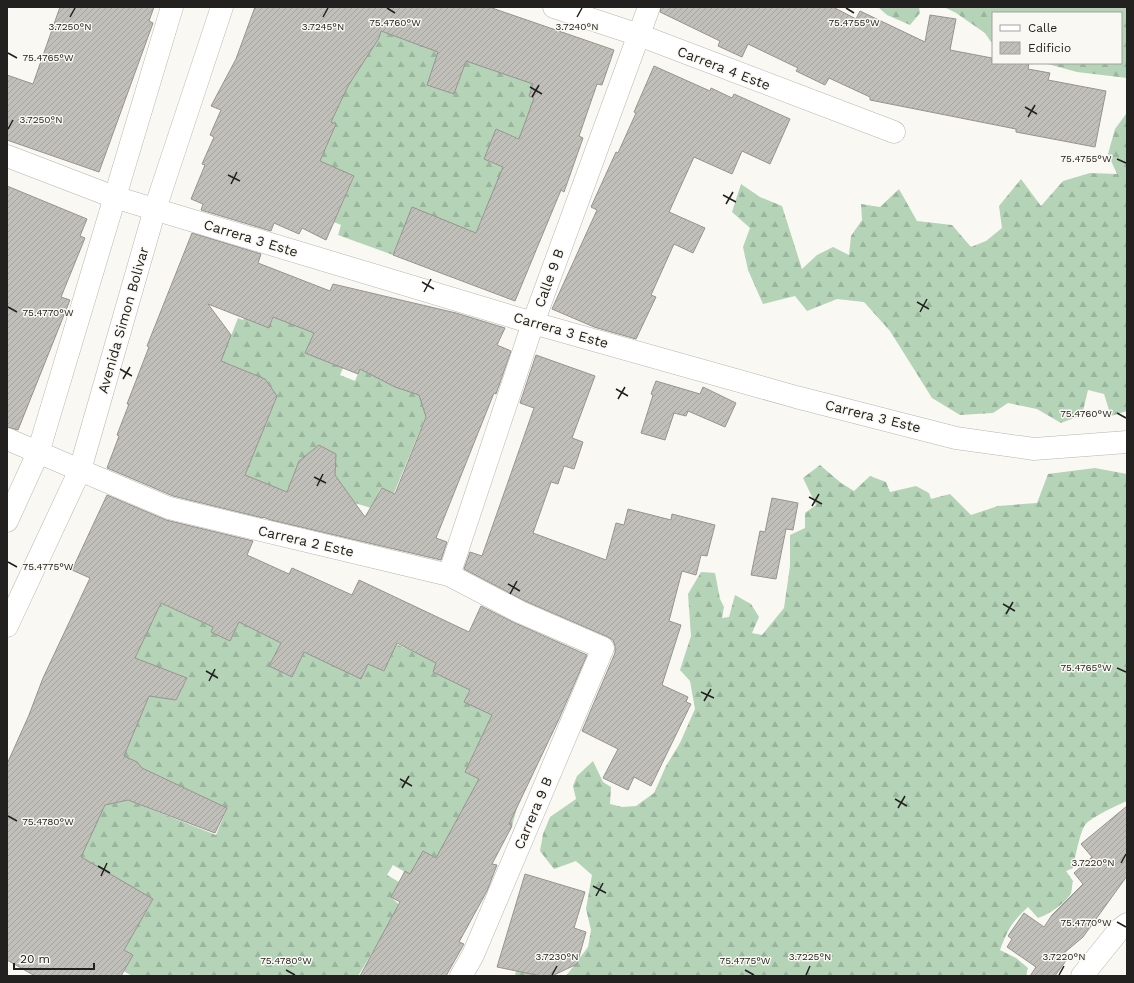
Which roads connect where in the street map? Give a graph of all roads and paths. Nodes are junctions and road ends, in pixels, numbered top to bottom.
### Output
1 (172, 7) edge
2 (222, 7) edge
3 (554, 7) edge
4 (649, 7) edge
5 (639, 35) junction
6 (894, 132) dead end
7 (7, 156) edge
8 (114, 197) junction
9 (155, 209) junction
10 (533, 323) junction
11 (7, 439) edge
12 (1127, 442) edge
13 (38, 453) junction
14 (80, 470) junction
15 (7, 520) edge
16 (449, 574) junction
17 (7, 626) edge
18 (603, 648) joint
19 (1127, 924) edge
20 (461, 976) edge
21 (1082, 976) edge

1 - 8 street
2 - 9 street, Avenida Simon Bolivar
3 - 5 street, Carrera 4 Este
4 - 5 street, Calle 9 B
5 - 6 street, Carrera 4 Este
5 - 10 street, Calle 9 B
7 - 8 street, Carrera 3 Este
8 - 9 street, Carrera 3 Este
8 - 13 street
9 - 10 street, Carrera 3 Este
9 - 14 street, Avenida Simon Bolivar
10 - 12 street, Carrera 3 Este
10 - 16 street, Calle 9 B
11 - 13 street, Carrera 2 Este
13 - 14 street, Carrera 2 Este
13 - 15 street
14 - 16 street, Carrera 2 Este
14 - 17 street, Avenida Simon Bolivar
16 - 18 street, Carrera 2 Este
18 - 20 street, Carrera 9 B
19 - 21 street

